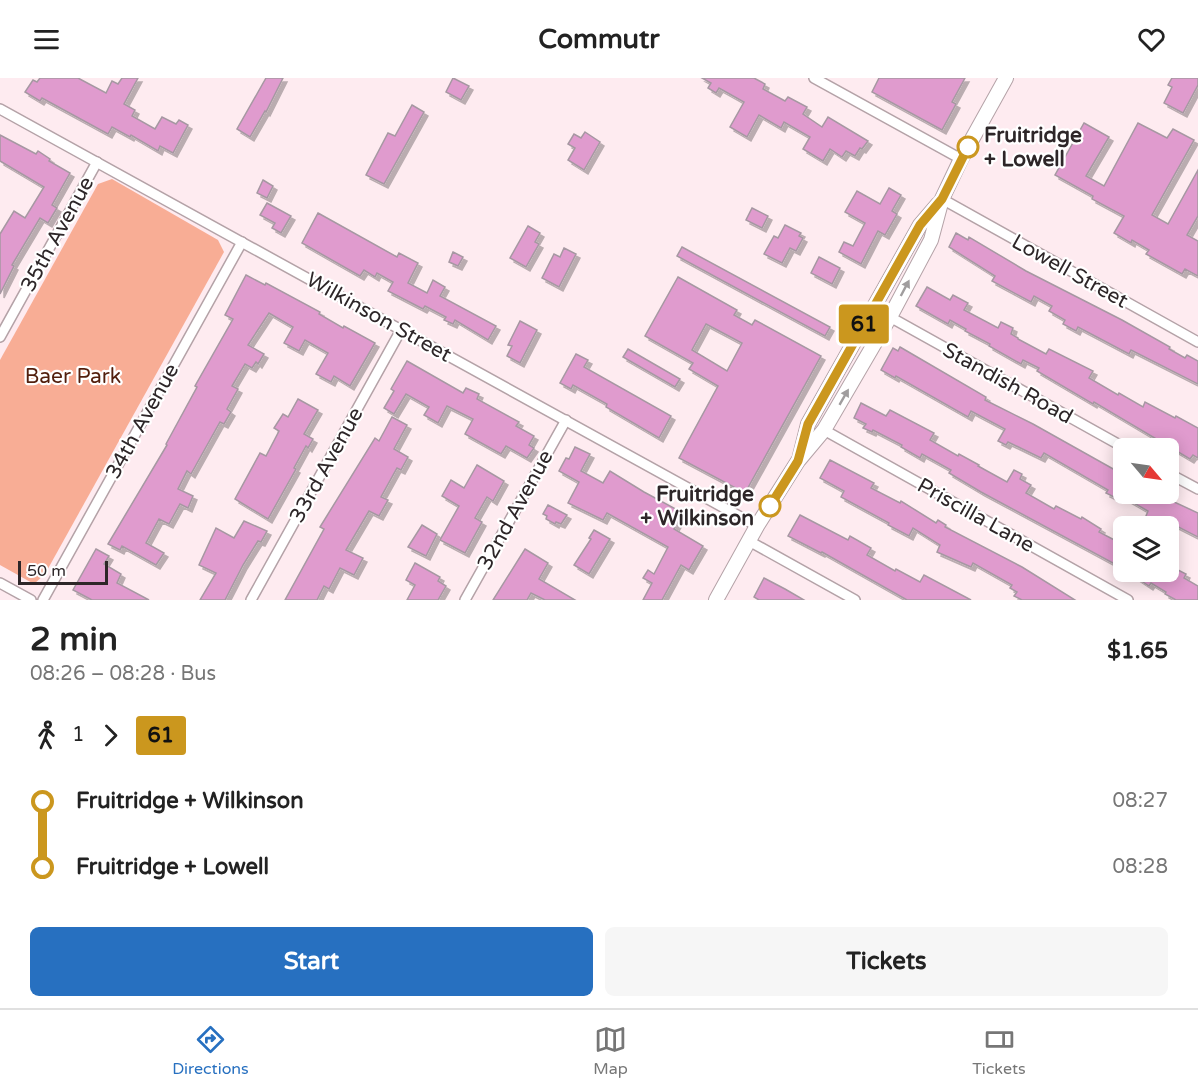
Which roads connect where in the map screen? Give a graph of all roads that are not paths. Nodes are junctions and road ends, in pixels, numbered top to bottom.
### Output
1 (814, 78) edge
2 (1006, 78) edge
3 (0, 109) edge
4 (961, 159) junction
5 (97, 162) junction
6 (942, 199) junction
7 (242, 242) junction
8 (890, 317) junction
9 (401, 330) junction
10 (0, 337) edge
11 (1198, 342) edge
12 (566, 420) junction
13 (824, 430) junction
14 (1113, 441) edge
15 (798, 461) junction
16 (1179, 479) edge
17 (1198, 489) edge
18 (757, 526) junction
19 (749, 541) junction
20 (0, 583) edge
21 (31, 600) edge
22 (43, 600) edge
23 (251, 600) edge
24 (465, 600) edge
25 (716, 600) edge
26 (855, 600) edge
27 (1128, 600) edge

1 - 4 street
2 - 4 main road
3 - 5 street, Wilkinson Street
4 - 6 main road
5 - 7 street, Wilkinson Street
5 - 10 street, 35th Avenue
8 -> 6 main road
6 - 11 street, Lowell Street
6 - 15 main road
7 - 9 street, Wilkinson Street
7 - 22 street, 34th Avenue
13 -> 8 main road
8 - 14 street, Standish Road
9 - 12 street, Wilkinson Street
9 - 23 street, 33rd Avenue
12 - 18 street, Wilkinson Street
12 - 24 street, 32nd Avenue
13 - 15 main road
13 - 27 street, Priscilla Lane
15 - 18 main road
16 - 17 street
18 - 19 main road
19 - 25 main road
19 - 26 street
20 - 21 street

